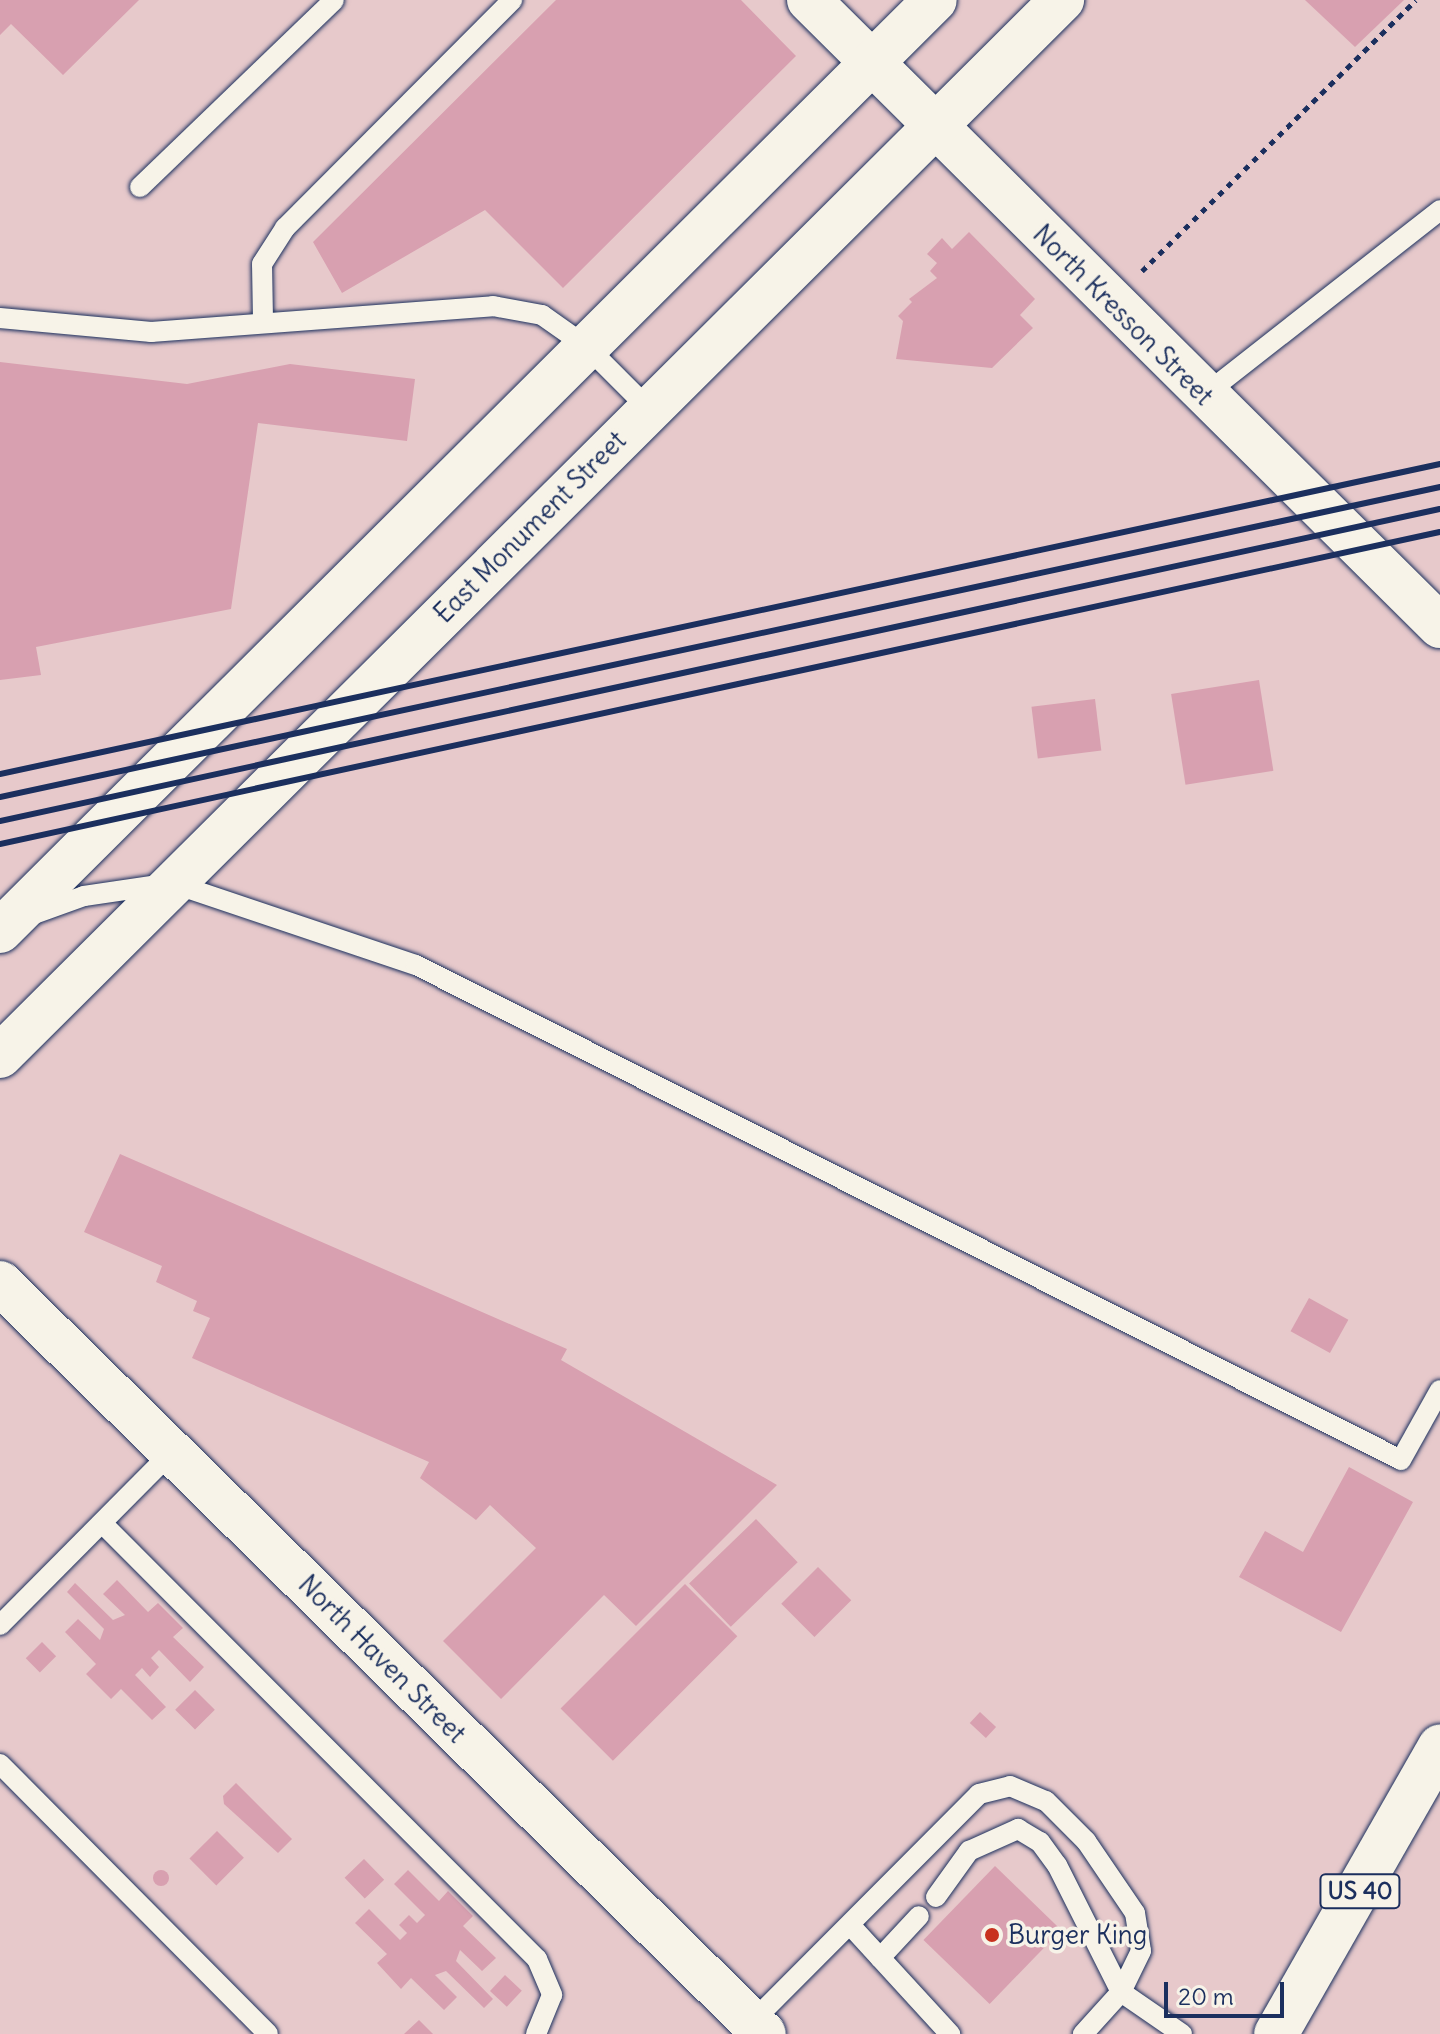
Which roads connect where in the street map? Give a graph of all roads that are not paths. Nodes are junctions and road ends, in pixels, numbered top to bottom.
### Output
1 (334, 0) edge
2 (512, 0) edge
3 (809, 0) edge
4 (935, 0) edge
5 (1062, 0) edge
6 (872, 63) junction
7 (935, 127) junction
8 (140, 187) dead end
9 (1440, 210) edge
10 (0, 318) edge
11 (263, 320) junction
12 (586, 346) junction
13 (1203, 396) junction
14 (649, 409) junction
15 (1440, 626) edge
16 (172, 883) junction
17 (4, 927) edge
18 (0, 1056) edge
19 (0, 1283) edge
20 (1440, 1390) edge
21 (172, 1452) junction
22 (102, 1523) junction
23 (0, 1625) edge
24 (1440, 1746) edge
25 (0, 1764) edge
26 (936, 1897) dead end
27 (919, 1916) dead end
28 (851, 1926) junction
29 (880, 1958) junction
30 (1121, 1992) junction
31 (758, 2028) edge
32 (268, 2034) edge
33 (536, 2034) edge
34 (950, 2034) edge
35 (1083, 2034) edge
36 (1182, 2034) edge
37 (1276, 2034) edge

1 - 8 lane
2 - 11 lane
3 - 6 main road, North Kresson Street
4 - 6 main road
5 - 7 main road, East Monument Street
6 - 7 main road, North Kresson Street
6 - 12 main road
7 - 13 main road, North Kresson Street
7 - 14 main road, East Monument Street
9 - 13 lane
10 - 11 lane
11 - 12 lane
12 - 14 lane
12 - 17 main road
13 - 15 main road, North Kresson Street
14 - 16 main road, East Monument Street
16 - 17 lane
16 - 18 main road, East Monument Street
16 - 20 lane
19 - 21 main road, North Haven Street
21 - 22 lane
21 - 31 main road, North Haven Street
22 - 23 lane
22 - 33 lane
24 - 37 main road, US 40
25 - 32 lane
26 - 30 lane
27 - 29 lane
28 - 29 lane
28 - 30 lane
28 - 31 lane
29 - 34 lane
30 - 35 lane
30 - 36 lane

